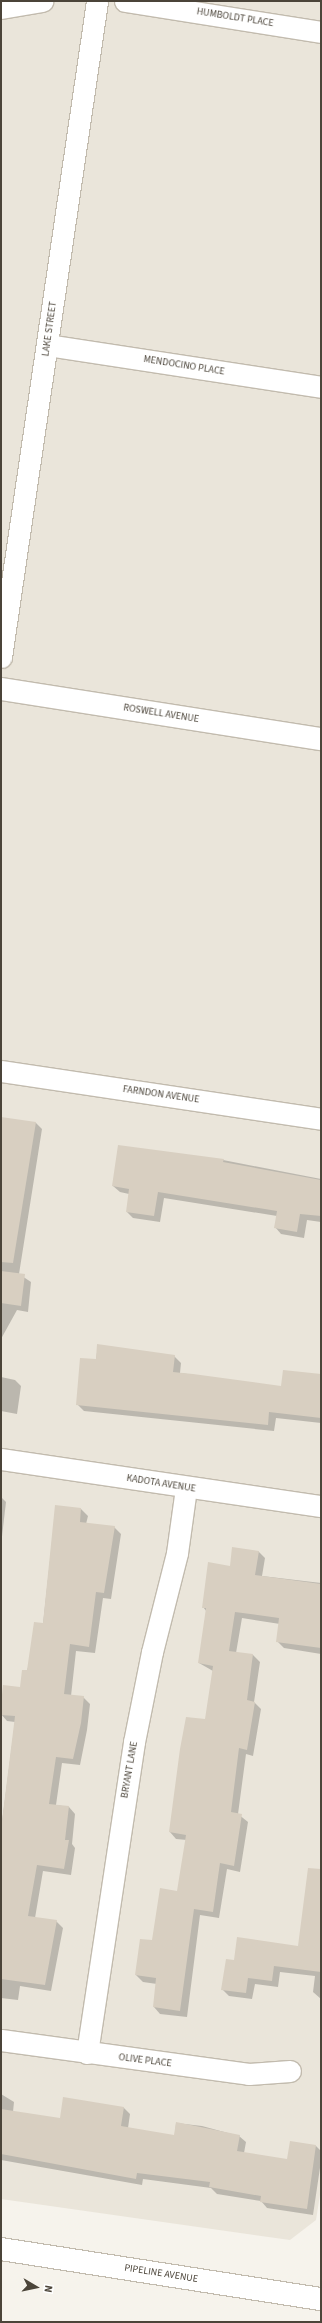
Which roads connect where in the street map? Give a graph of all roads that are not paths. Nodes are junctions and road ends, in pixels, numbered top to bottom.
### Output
1 (42, 1) edge
2 (97, 1) edge
3 (125, 1) edge
4 (1, 8) edge
5 (321, 32) edge
6 (47, 345) junction
7 (321, 387) edge
8 (1, 657) edge
9 (1, 689) edge
10 (321, 740) edge
11 (1, 1071) edge
12 (321, 1119) edge
13 (1, 1459) edge
14 (186, 1488) junction
15 (321, 1506) edge
16 (1, 2040) edge
17 (87, 2053) junction
18 (290, 2071) dead end
19 (1, 2249) edge
20 (321, 2299) edge

1 - 4 street
2 - 6 street, LAKE STREET
3 - 5 street, HUMBOLDT PLACE
6 - 7 street, MENDOCINO PLACE
6 - 8 street, LAKE STREET
9 - 10 street, ROSWELL AVENUE
11 - 12 street, FARNDON AVENUE
13 - 14 street, KADOTA AVENUE
14 - 15 street, KADOTA AVENUE
14 - 17 street, BRYANT LANE
16 - 17 street, OLIVE PLACE
17 - 18 street, OLIVE PLACE
19 - 20 street, PIPELINE AVENUE

